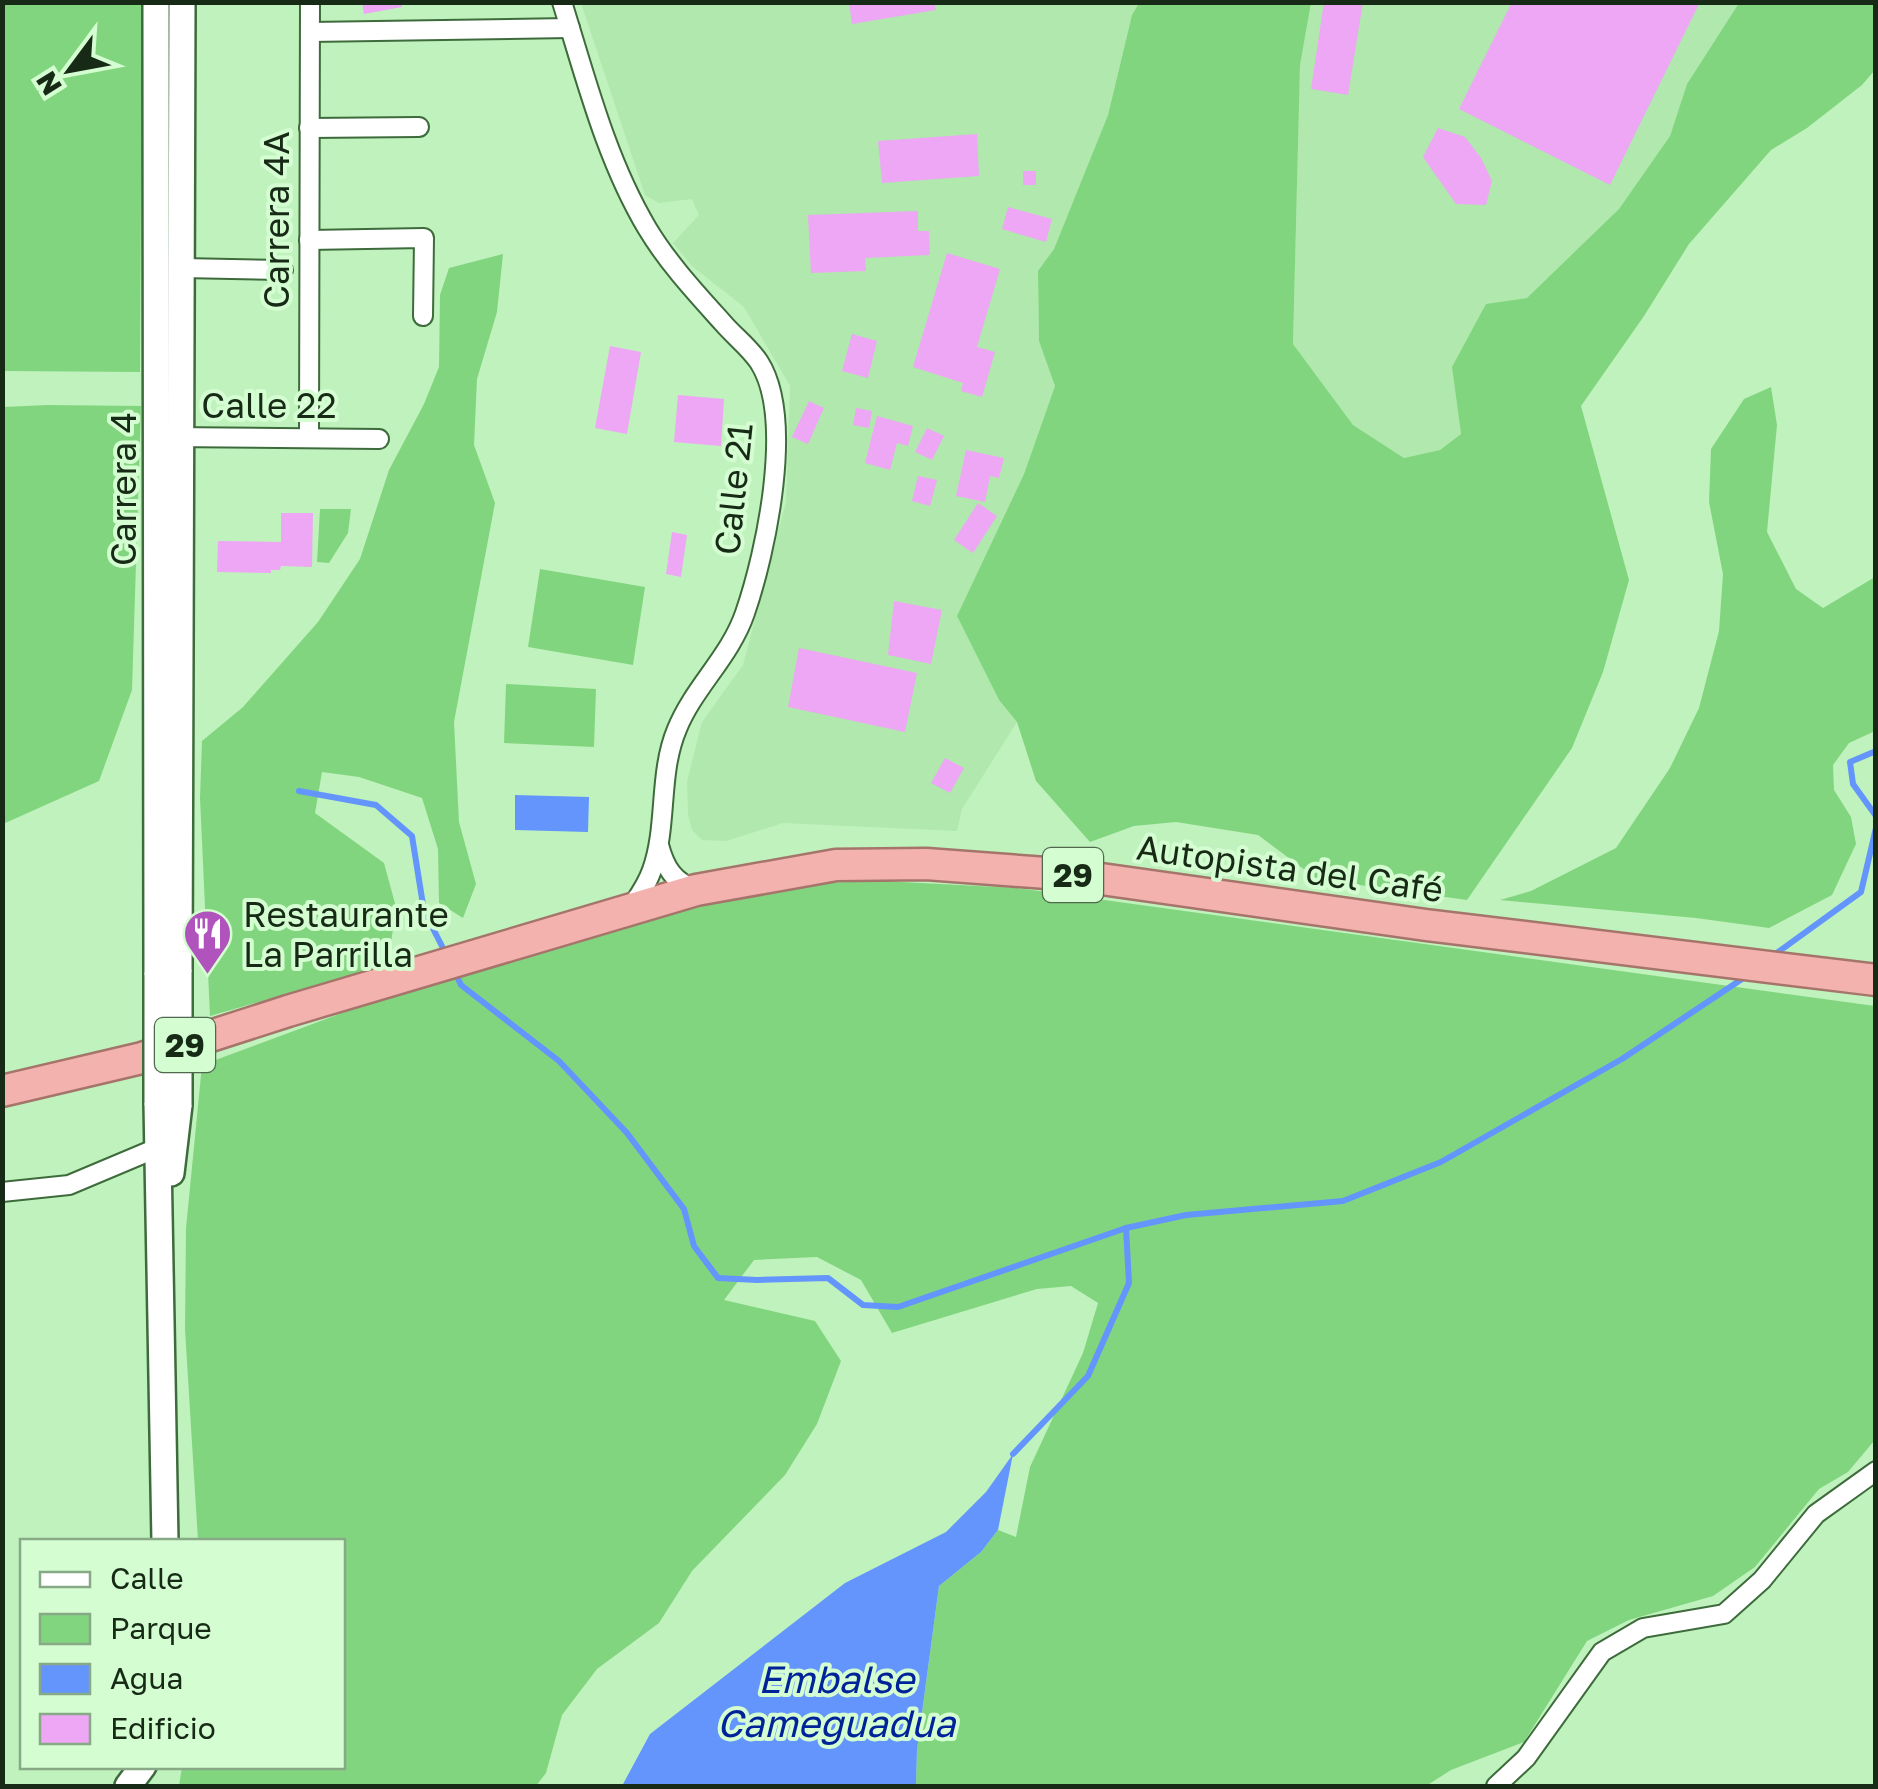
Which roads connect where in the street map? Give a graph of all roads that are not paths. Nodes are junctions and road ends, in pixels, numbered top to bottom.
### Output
1 (156, 2) edge
2 (182, 2) edge
3 (310, 2) edge
4 (562, 2) edge
5 (570, 28) junction
6 (310, 32) junction
7 (418, 127) dead end
8 (309, 128) junction
9 (309, 240) junction
10 (182, 268) junction
11 (283, 270) dead end
12 (423, 316) dead end
13 (170, 437) junction
14 (309, 438) junction
15 (379, 438) dead end
16 (658, 840) junction
17 (696, 890) junction
18 (630, 909) junction
19 (1876, 980) edge
20 (2, 1092) edge
21 (168, 1104) junction
22 (158, 1148) junction
23 (2, 1192) edge
24 (159, 1267) junction
25 (1876, 1471) edge
26 (165, 1539) edge
27 (1496, 1786) edge

1 - 13 main road, Carrera 4
2 - 10 main road, Carrera 4
3 - 6 street, Carrera 4A
4 - 5 street, Calle 21
5 - 6 street
5 - 16 street, Calle 21
6 - 8 street, Carrera 4A
7 - 8 street
8 - 9 street, Carrera 4A
9 - 12 street
9 - 14 street, Carrera 4A
10 - 11 street
10 - 13 main road, Carrera 4
13 - 14 street, Calle 22
13 - 21 main road, Carrera 4, bridge
14 - 15 street, Calle 22
16 - 17 street
16 - 18 street, Calle 21
17 - 18 highway, Autopista del Café / 29
17 - 19 highway, Autopista del Café / 29
18 - 20 highway, Autopista del Café / 29
21 - 22 main road
21 - 24 main road
22 - 23 street
22 - 24 main road
24 - 26 main road
25 - 27 street

